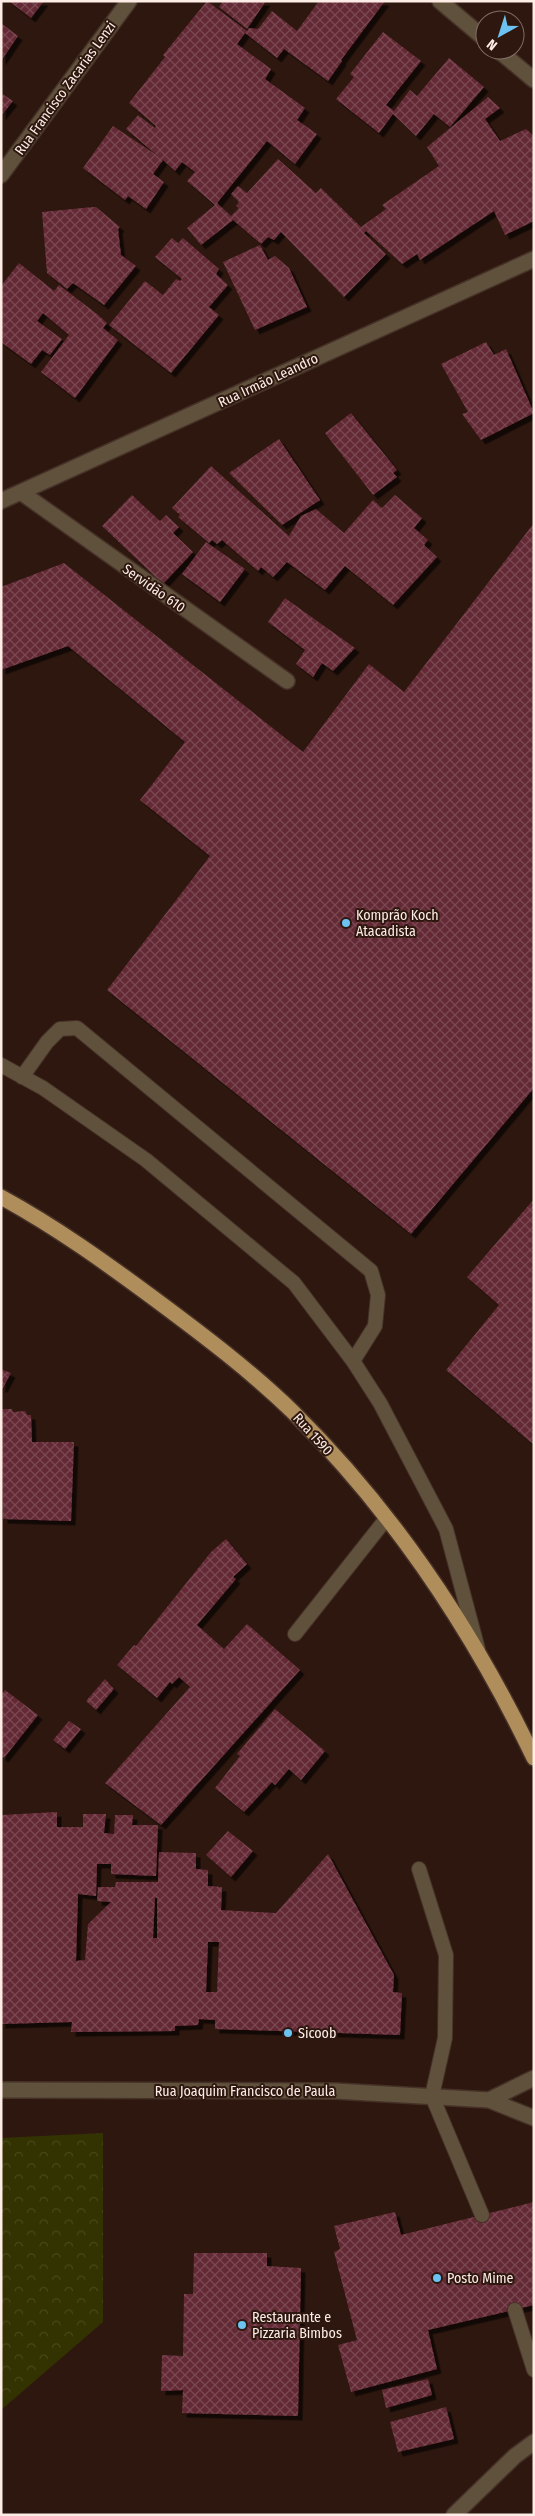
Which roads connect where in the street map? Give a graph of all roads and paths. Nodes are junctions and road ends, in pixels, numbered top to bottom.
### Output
1 (129, 1) edge
2 (440, 1) edge
3 (475, 31) edge
4 (510, 60) edge
5 (534, 80) edge
6 (1, 175) edge
7 (534, 259) edge
8 (22, 493) junction
9 (1, 501) edge
10 (287, 681) dead end
11 (1, 1065) edge
12 (22, 1077) junction
13 (1, 1197) edge
14 (353, 1361) junction
15 (386, 1519) junction
16 (295, 1634) dead end
17 (480, 1655) junction
18 (534, 1758) edge
19 (419, 1869) dead end
20 (534, 2078) edge
21 (1, 2090) edge
22 (432, 2096) junction
23 (489, 2100) junction
24 (534, 2118) edge
25 (482, 2215) dead end
26 (515, 2310) dead end
27 (534, 2370) edge
28 (534, 2442) edge
29 (454, 2515) edge

1 - 6 street, Rua Francisco Zacarias Lenzi
2 - 3 street
4 - 5 street
7 - 8 street, Rua Irmão Leandro
8 - 9 street, Rua Irmão Leandro
8 - 10 street, Servidão 610
11 - 12 lane
12 - 14 lane
12 - 14 lane
13 - 15 highway, Rua 1590
14 - 17 lane
15 - 16 lane
15 - 17 highway, Rua 1590
17 - 18 highway, Rua 1590
19 - 22 lane
20 - 23 street
21 - 22 street, Rua Joaquim Francisco de Paula
22 - 23 street, Rua Joaquim Francisco de Paula
22 - 25 lane
23 - 24 street, Rua Joaquim Francisco de Paula
26 - 27 lane
28 - 29 street

